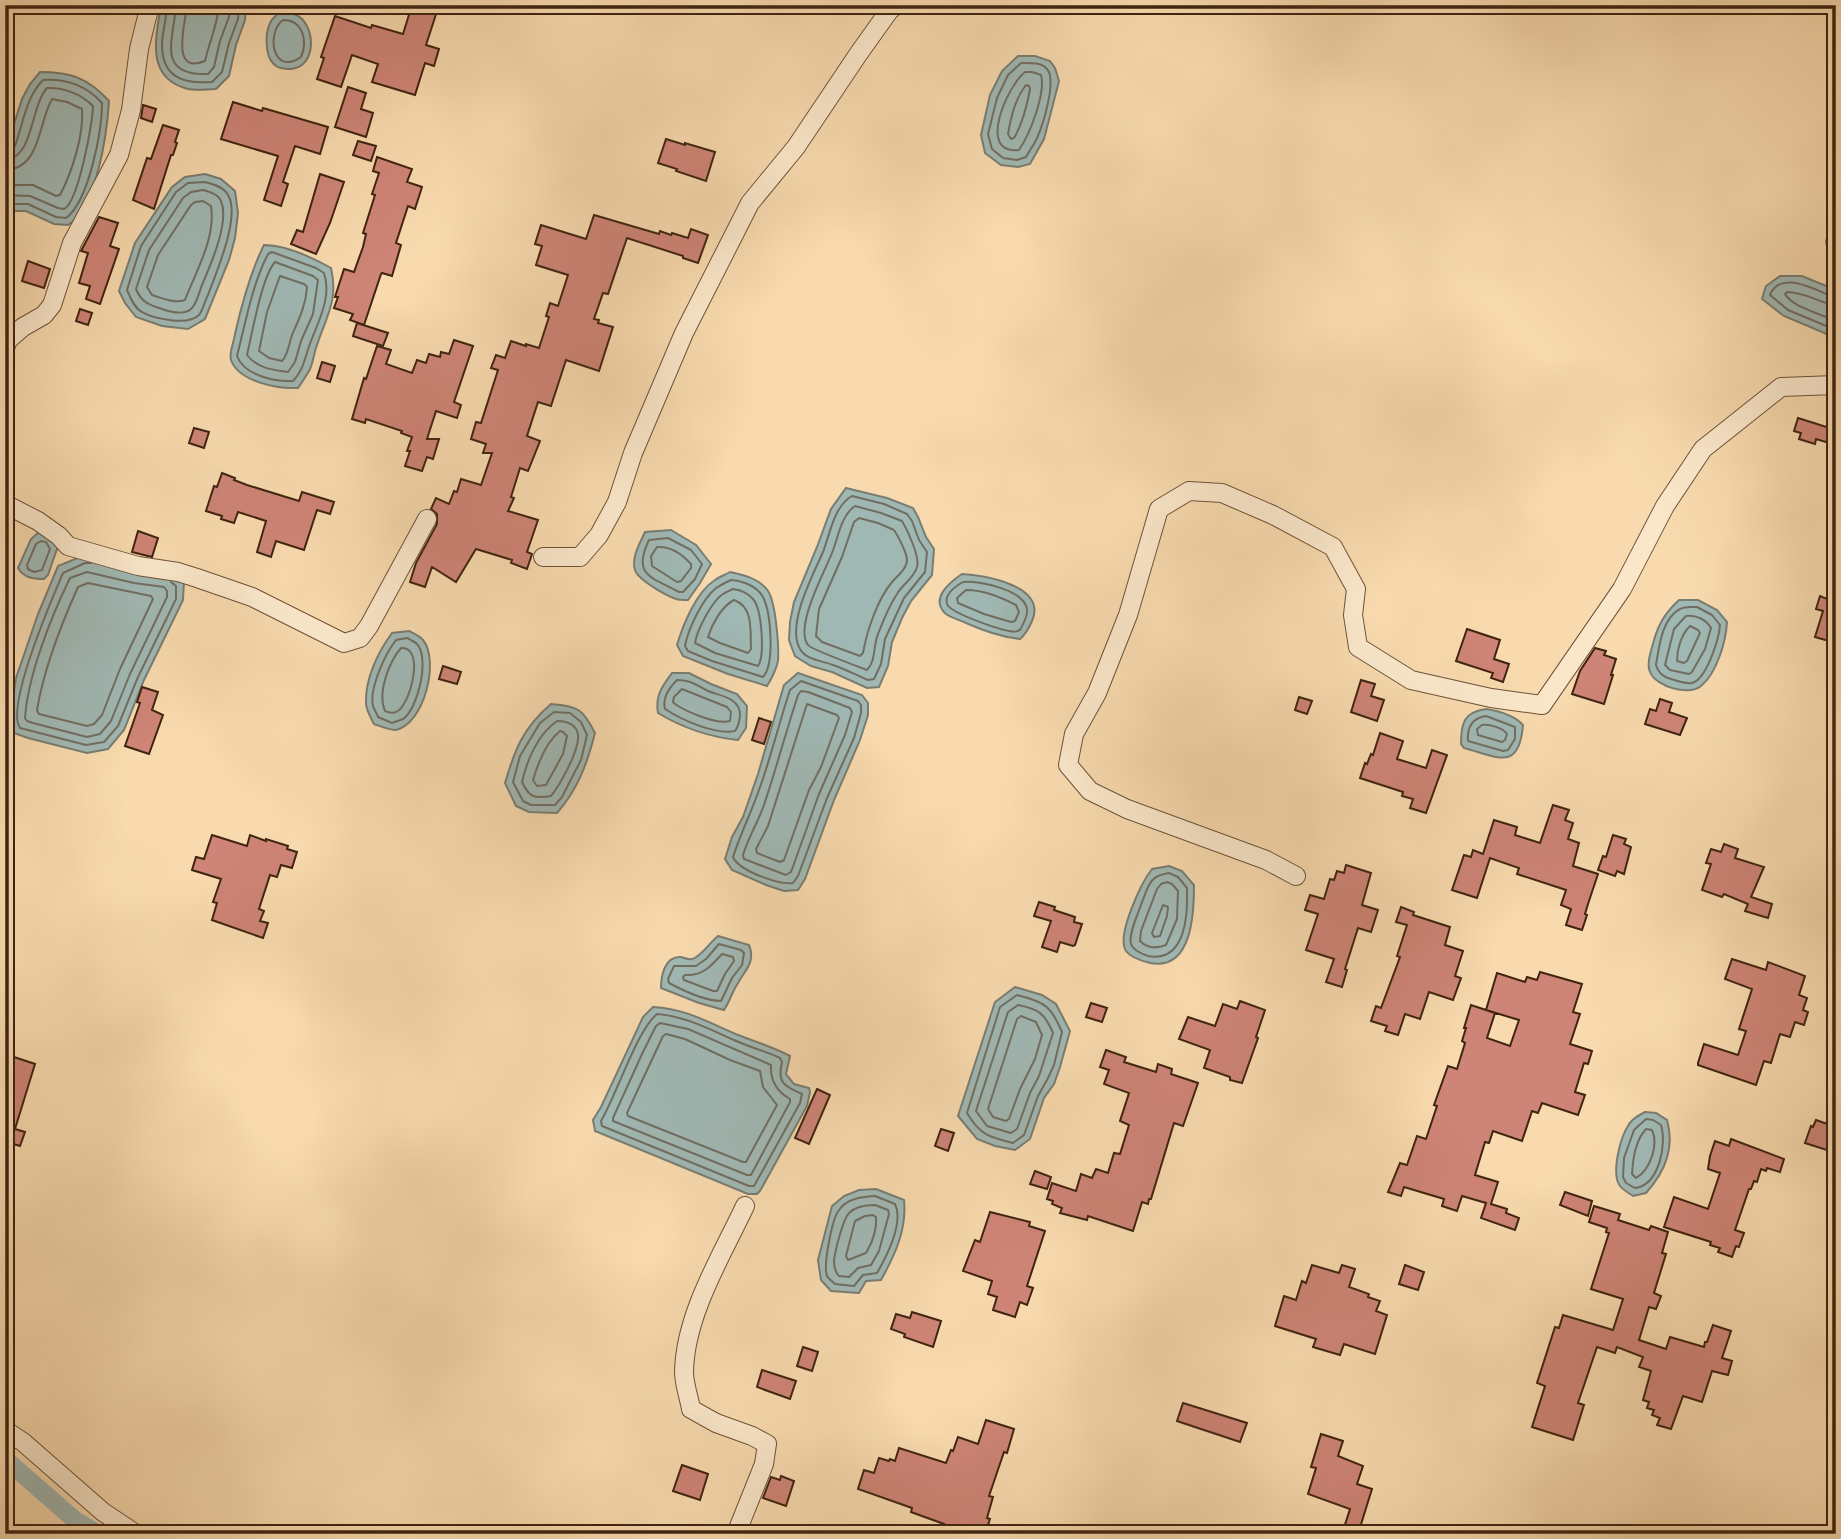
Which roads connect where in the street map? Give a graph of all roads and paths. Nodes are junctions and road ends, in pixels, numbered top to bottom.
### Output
1 (150, 5) edge
2 (896, 5) edge
3 (5, 348) edge
4 (1836, 385) edge
5 (5, 505) edge
6 (427, 519) dead end
7 (543, 557) dead end
8 (1296, 876) dead end
9 (746, 1206) dead end
10 (5, 1430) edge
11 (136, 1534) edge
12 (736, 1534) edge

1 - 3 street
2 - 7 street
4 - 8 street
5 - 6 street
9 - 12 street
10 - 11 street

